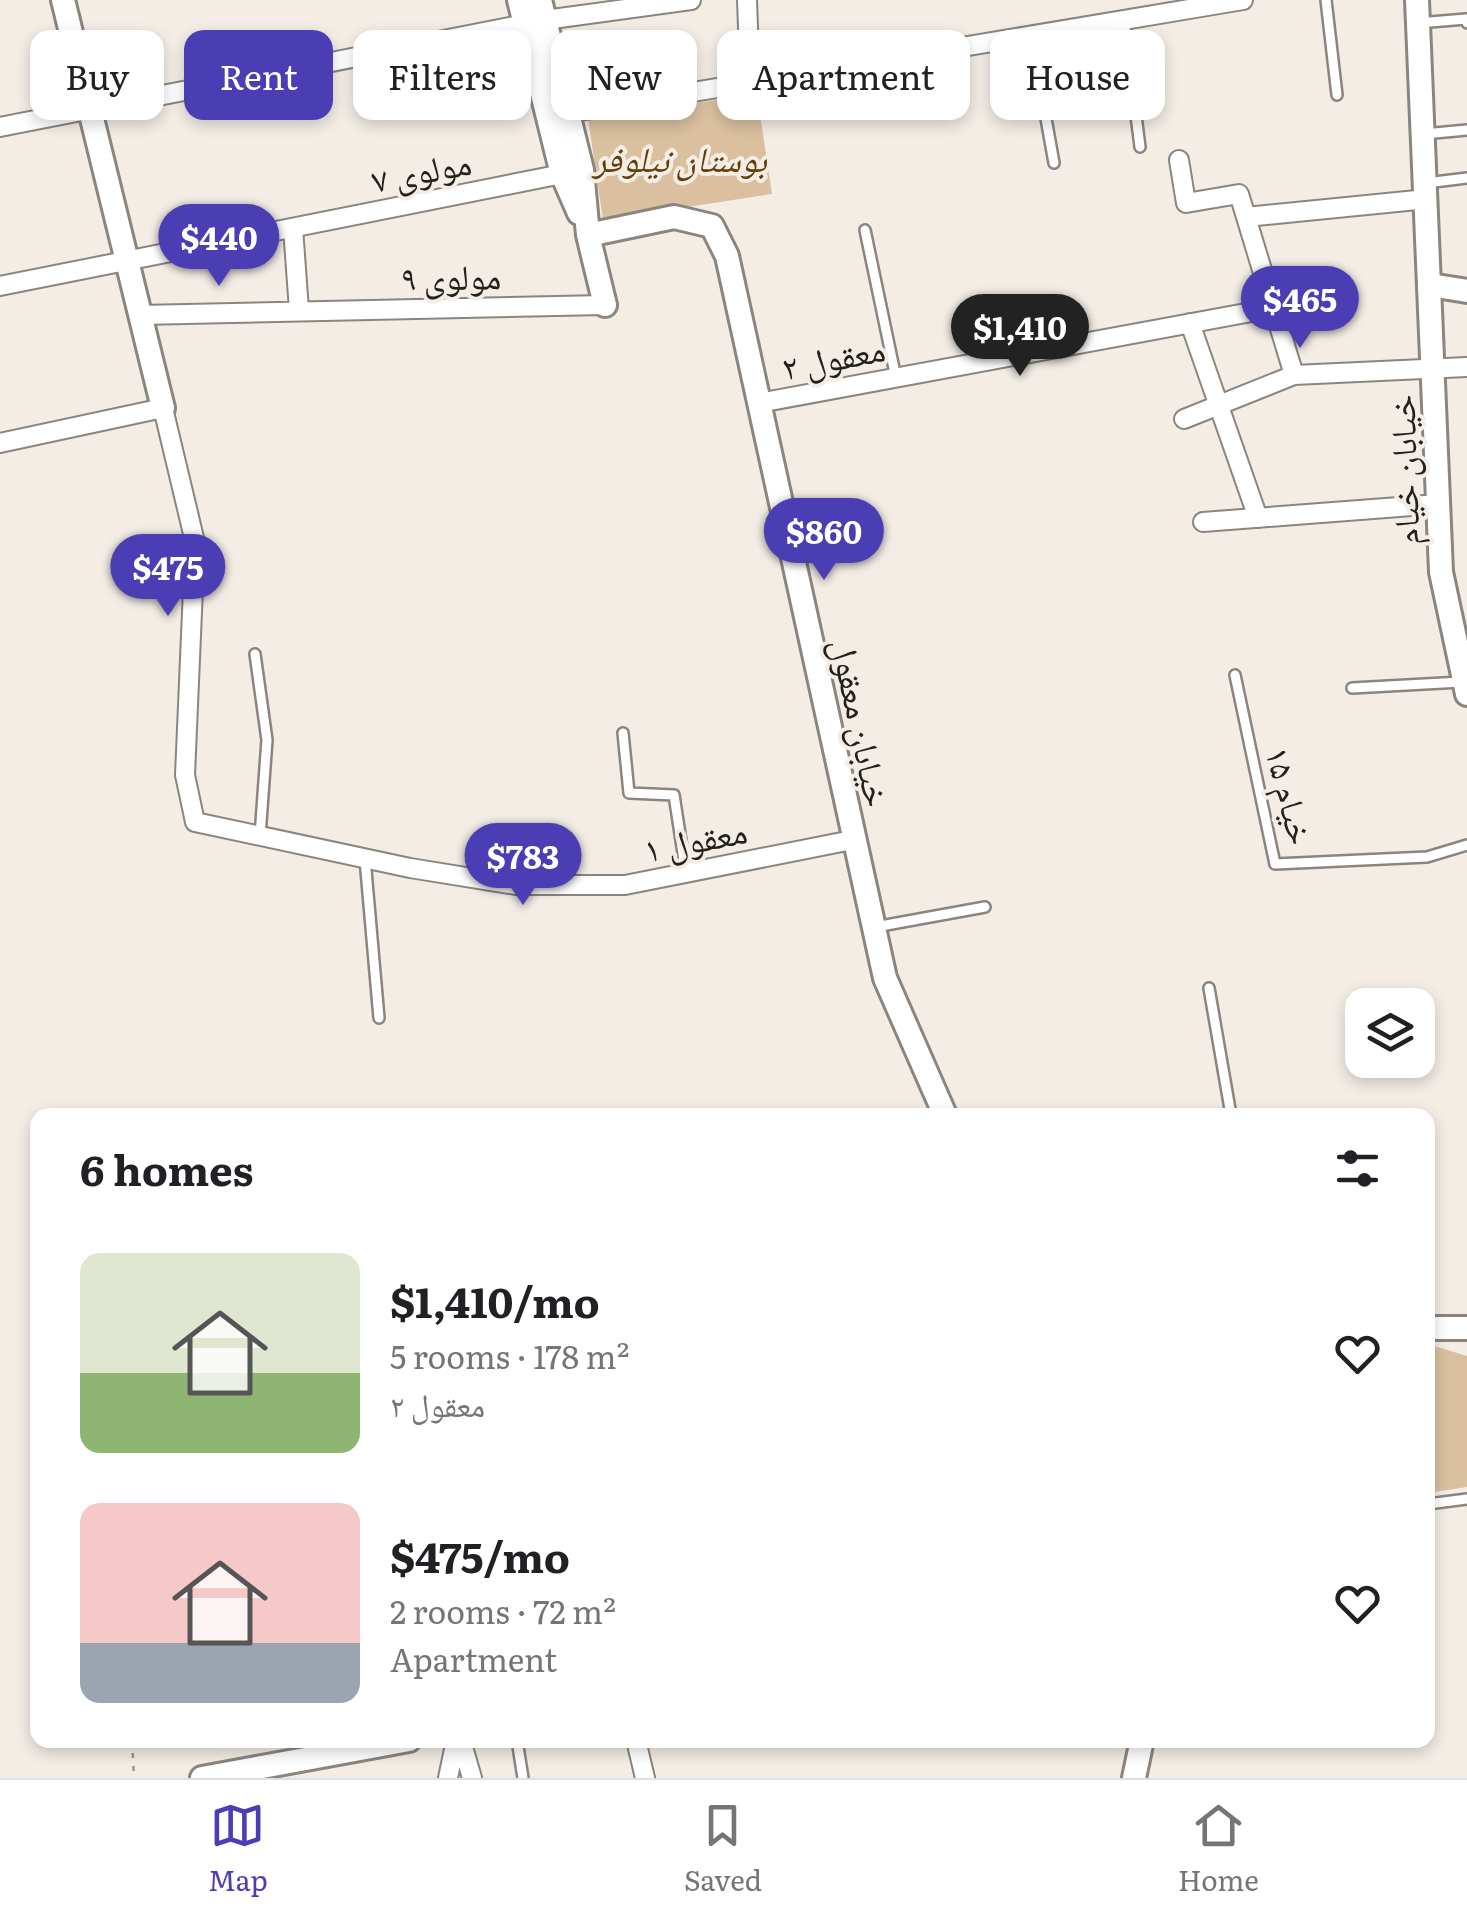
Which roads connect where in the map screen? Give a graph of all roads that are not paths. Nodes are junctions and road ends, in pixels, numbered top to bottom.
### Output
1 (63, 0) edge
2 (519, 0) edge
3 (690, 0) edge
4 (747, 0) edge
5 (1243, 0) edge
6 (1326, 0) edge
7 (1167, 6) edge
8 (1417, 11) edge
9 (536, 15) edge
10 (1124, 20) junction
11 (1467, 21) edge
12 (70, 30) edge
13 (748, 30) edge
14 (1062, 30) edge
15 (551, 61) edge
16 (164, 95) edge
17 (1338, 95) dead end
18 (37, 120) edge
19 (92, 120) edge
20 (570, 120) edge
21 (1046, 120) edge
22 (0, 127) edge
23 (1467, 130) edge
24 (1424, 134) junction
25 (1140, 147) dead end
26 (1179, 160) dead end
27 (1054, 163) dead end
28 (562, 174) junction
29 (1467, 178) edge
30 (1426, 191) junction
31 (1246, 217) junction
32 (293, 228) junction
33 (865, 230) dead end
34 (588, 235) junction
35 (127, 262) junction
36 (1430, 285) junction
37 (0, 286) edge
38 (1467, 291) edge
39 (605, 306) joint
40 (1274, 308) junction
41 (299, 310) junction
42 (140, 314) junction
43 (1190, 323) junction
44 (1467, 367) edge
45 (1433, 368) junction
46 (1294, 375) junction
47 (896, 378) junction
48 (758, 403) junction
49 (1218, 405) junction
50 (162, 408) junction
51 (1184, 419) dead end
52 (0, 444) edge
53 (1438, 504) junction
54 (1258, 518) junction
55 (1203, 522) dead end
56 (255, 654) dead end
57 (1235, 675) dead end
58 (1464, 676) edge
59 (1352, 688) dead end
60 (624, 733) dead end
61 (260, 836) junction
62 (852, 840) junction
63 (1467, 845) edge
64 (365, 859) junction
65 (686, 873) junction
66 (985, 907) dead end
67 (872, 928) junction
68 (1208, 988) dead end
69 (379, 1018) dead end
70 (942, 1108) edge
71 (1230, 1108) edge
72 (1435, 1328) edge
73 (1467, 1328) edge
74 (1467, 1499) edge
75 (1435, 1503) edge
76 (365, 1748) edge
77 (456, 1748) edge
78 (461, 1748) edge
79 (518, 1748) edge
80 (638, 1748) edge
81 (1140, 1748) edge
82 (202, 1778) edge
83 (448, 1778) edge
84 (472, 1778) edge
85 (523, 1778) edge
86 (645, 1778) edge
87 (1134, 1778) edge

1 - 12 street
2 - 9 street
3 - 9 street
4 - 13 street
5 - 7 street
6 - 17 lane
7 - 10 street
8 - 11 lane
8 - 24 street, خیابان خیام
9 - 15 street
9 - 16 street
9 - 28 street
10 - 14 street
10 - 25 lane
18 - 22 street
19 - 35 street
20 - 34 street
21 - 27 lane
23 - 24 lane
24 - 30 street, خیابان خیام
26 - 31 street
28 - 32 street, مولوی ۷
28 - 34 street
29 - 30 lane
30 - 31 street
30 - 36 street, خیابان خیام
31 - 40 street
32 - 35 street, مولوی ۷
32 - 41 street
33 - 47 lane
34 - 39 street
34 - 48 street, خیابان معقول
35 - 37 street, مولوی ۷
35 - 42 street
36 - 38 street
36 - 45 street, خیابان خیام
39 - 41 street, مولوی ۹
40 - 43 street, معقول ۲
40 - 46 street
41 - 42 street, مولوی ۹
42 - 50 street
43 - 47 street, معقول ۲
43 - 49 street
44 - 45 street
45 - 46 street
45 - 53 street, خیابان خیام
46 - 49 street
47 - 48 street, معقول ۲
48 - 62 street, خیابان معقول
49 - 51 street
49 - 54 street
50 - 52 street
50 - 61 street, معقول ۱
53 - 54 street
53 - 58 street, خیابان خیام
54 - 55 street
56 - 61 lane
57 - 63 lane, خیام ۱۵
58 - 59 lane
60 - 65 lane
61 - 64 street, معقول ۱
62 - 65 street, معقول ۱
62 - 67 street, خیابان معقول
64 - 65 street, معقول ۱
64 - 69 lane
66 - 67 lane
67 - 70 street, خیابان معقول
68 - 71 lane
72 - 73 street
74 - 75 lane
76 - 82 street
77 - 83 street
78 - 84 street
79 - 85 lane
80 - 86 street
81 - 87 street

